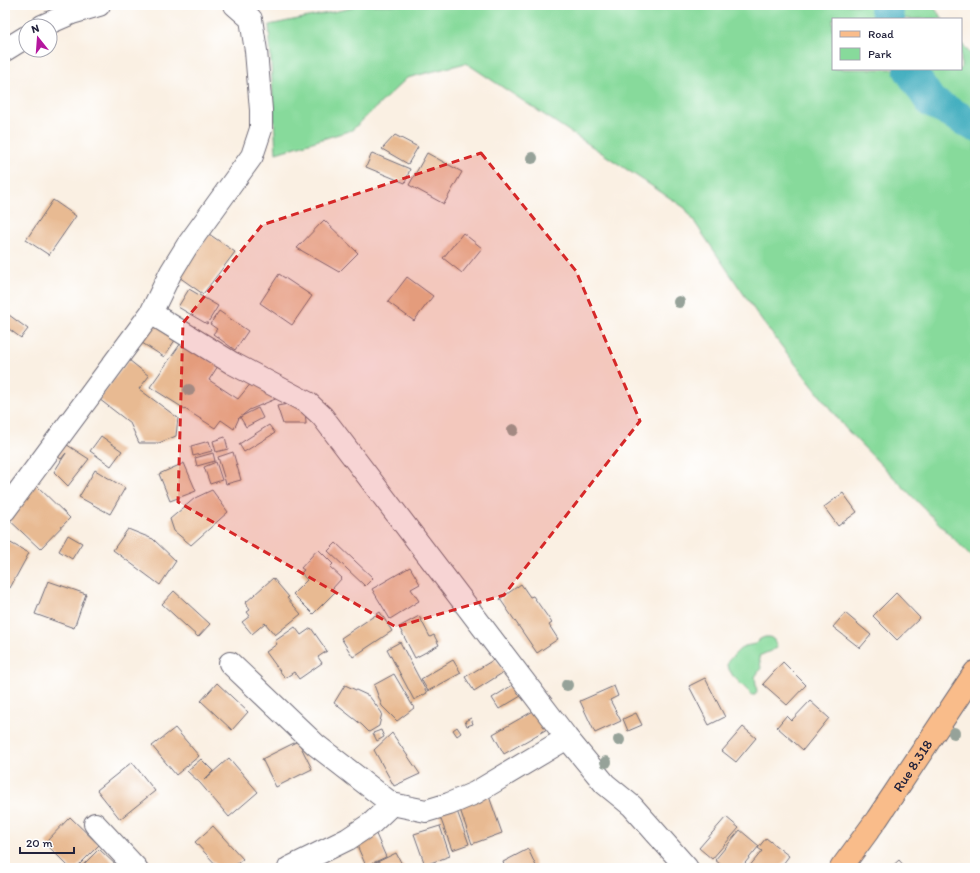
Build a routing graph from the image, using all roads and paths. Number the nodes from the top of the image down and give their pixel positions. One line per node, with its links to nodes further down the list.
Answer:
1 (99, 5): 3 (street)
2 (235, 5): 6 (street)
3 (58, 19)
4 (18, 42): 5 (street)
5 (5, 50)
6 (152, 313): 7 (street); 10 (street)
7 (5, 510)
8 (230, 663): 11 (street)
9 (975, 672): 13 (main road, Rue 8.318)
10 (567, 738): 11 (street); 16 (street)
11 (392, 804): 15 (street)
12 (95, 824): 14 (street)
13 (844, 863)
14 (136, 868)
15 (290, 868)
16 (687, 868)

